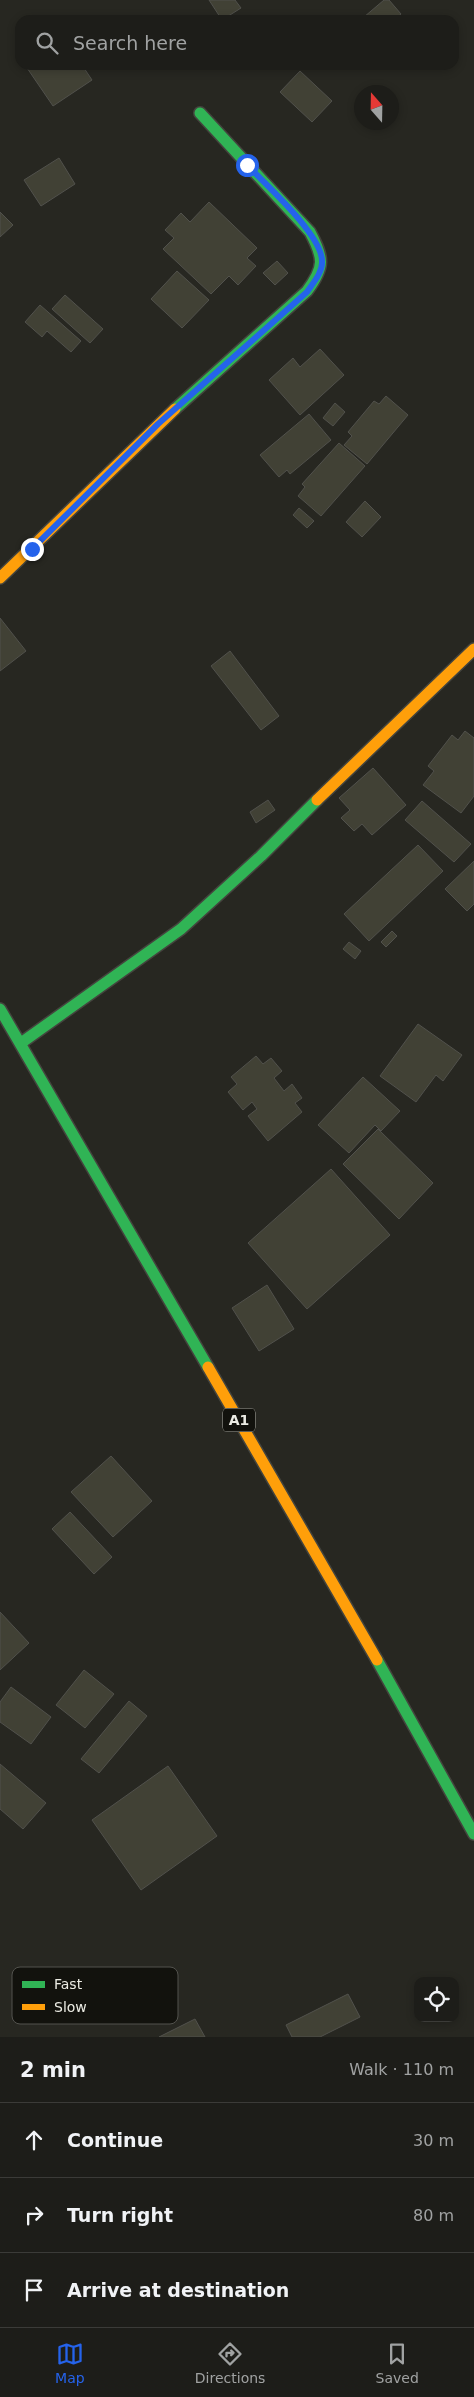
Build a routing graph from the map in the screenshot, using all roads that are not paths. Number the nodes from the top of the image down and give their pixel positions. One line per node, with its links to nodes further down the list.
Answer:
1 (200, 113): 2 (main road)
2 (0, 578)
3 (474, 649): 5 (main road)
4 (0, 1008): 5 (main road, A1)
5 (21, 1043): 6 (main road, A1)
6 (474, 1834)

